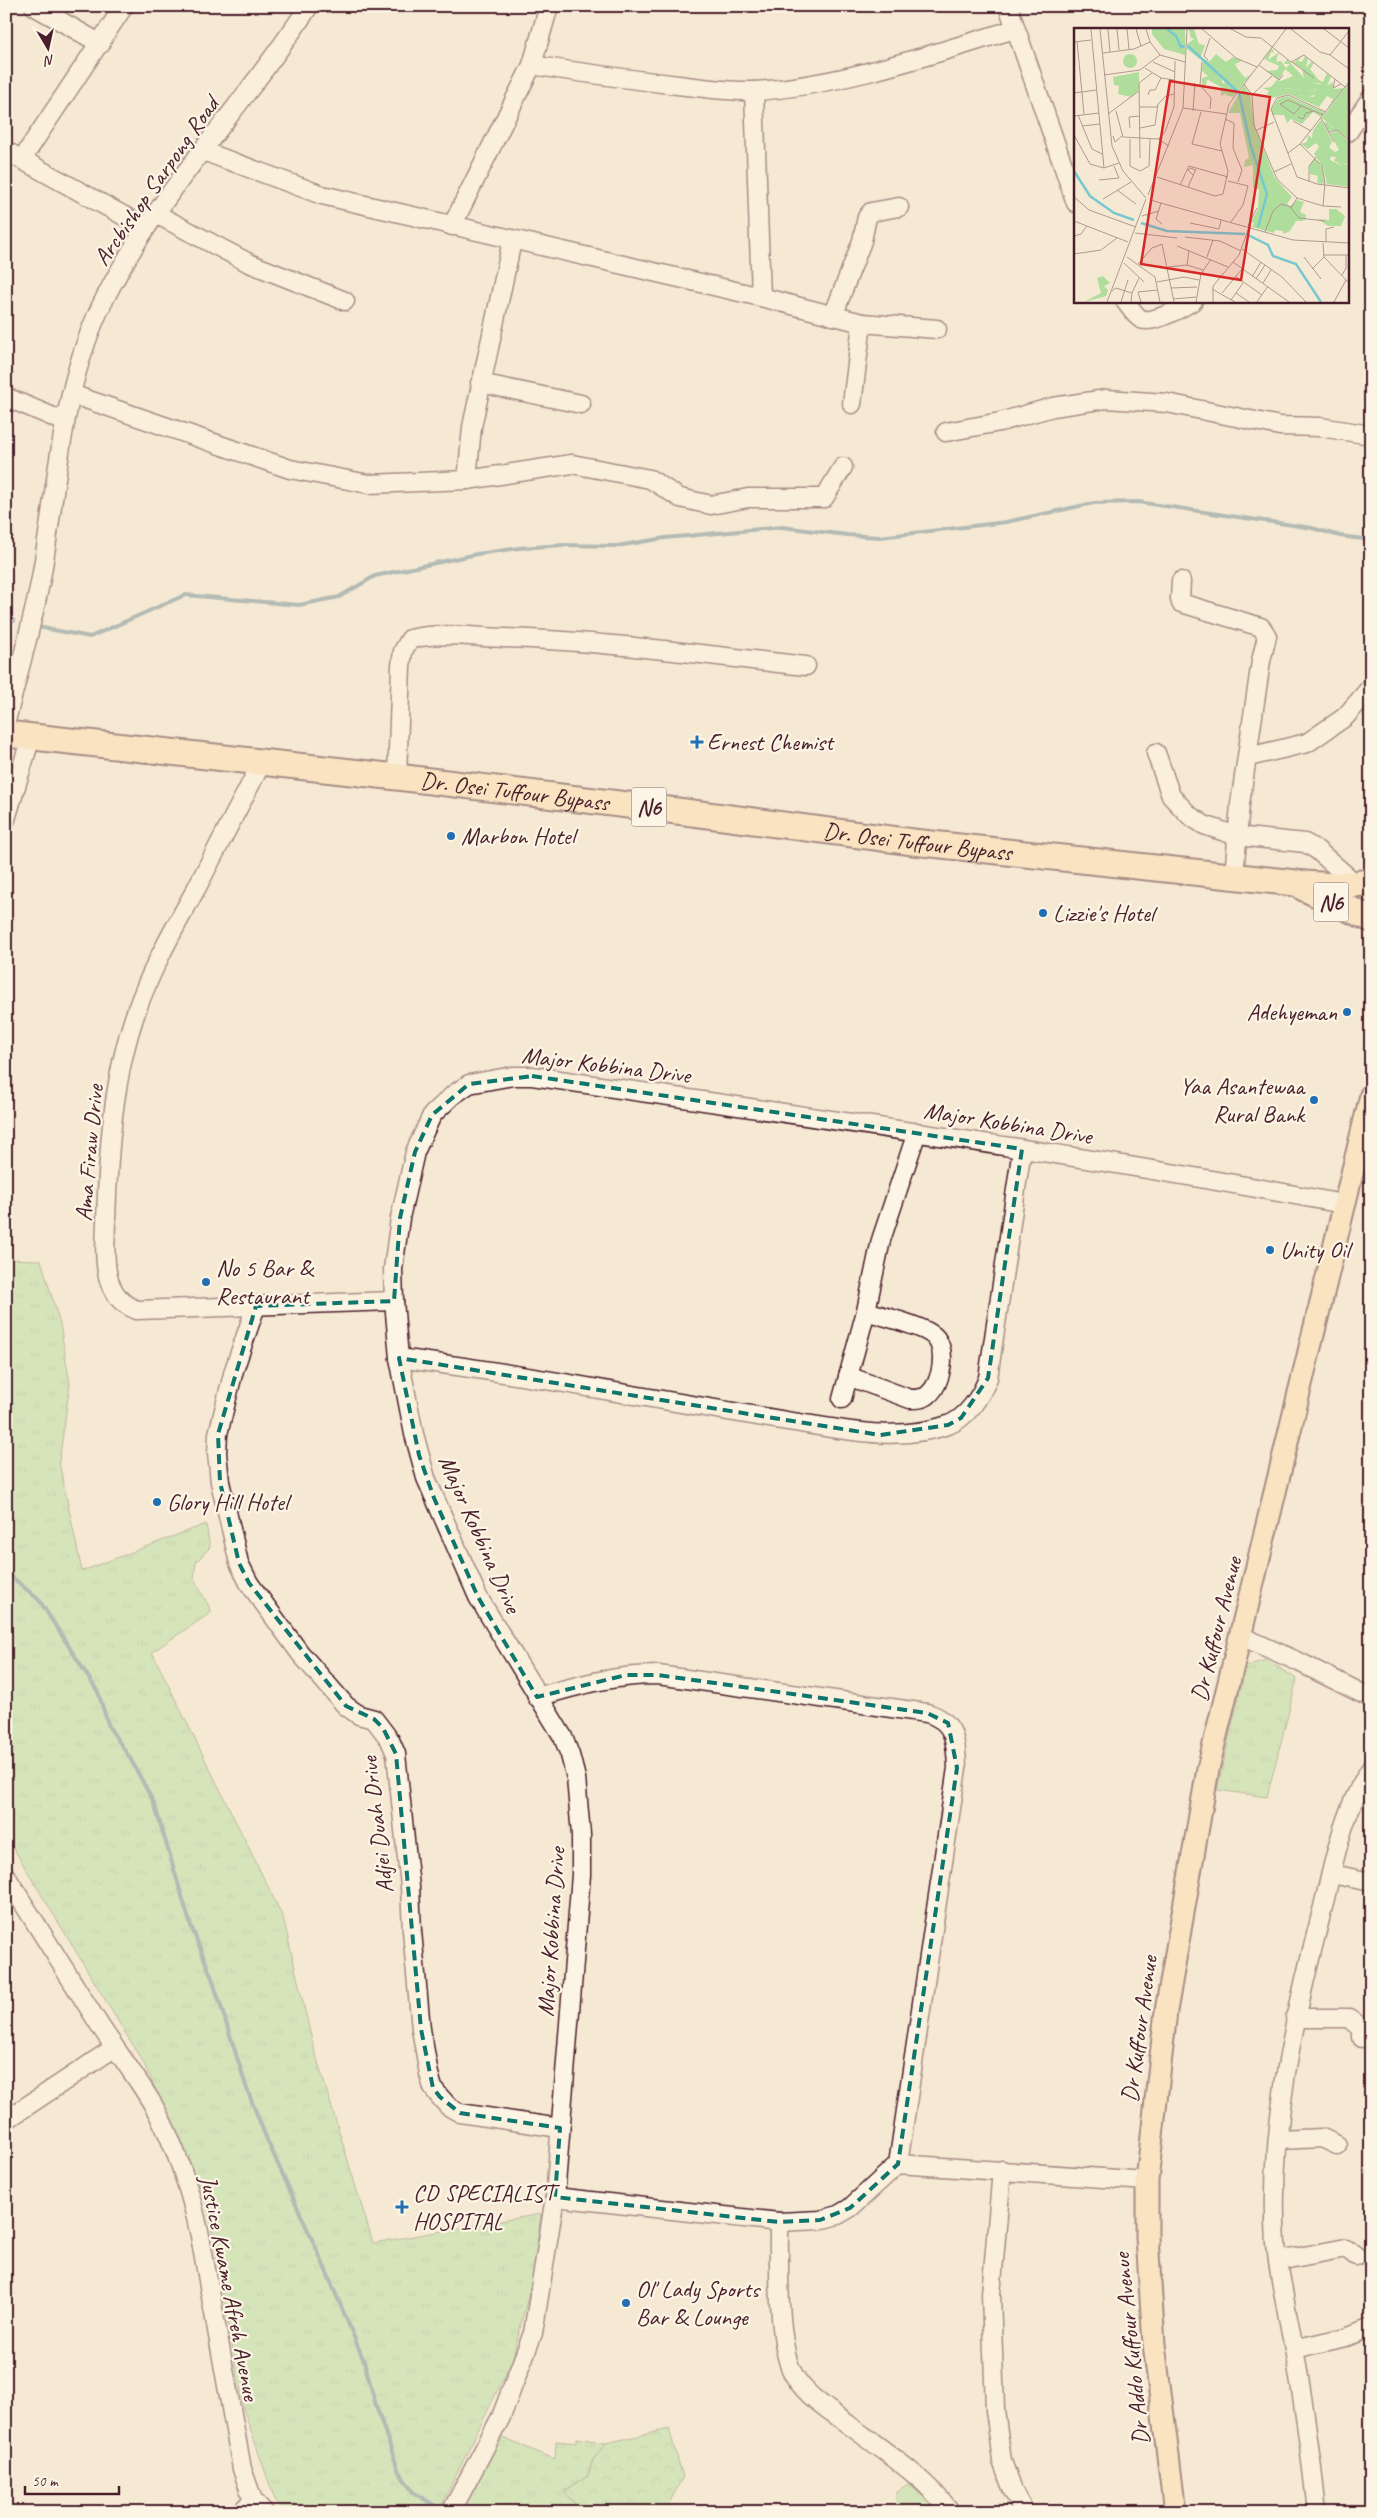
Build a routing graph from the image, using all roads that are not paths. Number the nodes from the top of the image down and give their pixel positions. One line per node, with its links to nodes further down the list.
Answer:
1 (34, 6): 7 (street)
2 (124, 6): 7 (street)
3 (309, 6): 12 (street, Arcbishop Sarpong Road)
4 (549, 6): 8 (street)
5 (1008, 6): 6 (street)
6 (1015, 29): 9 (street); 15 (street)
7 (101, 44): 14 (street)
8 (532, 65): 9 (street); 18 (street)
9 (754, 91): 20 (street)
10 (1371, 98): 11 (street)
11 (1350, 129)
12 (203, 150): 17 (street, Arcbishop Sarpong Road); 18 (street)
13 (6, 151): 14 (street)
14 (22, 159): 17 (street)
15 (1074, 197)
16 (899, 207): 24 (street)
17 (151, 221): 21 (street); 28 (street, Arcbishop Sarpong Road)
18 (452, 226): 19 (street)
19 (512, 241): 20 (street); 27 (street)
20 (761, 297): 24 (street)
21 (346, 301)
22 (1126, 302): 23 (street)
23 (1191, 302)
24 (834, 316): 25 (street)
25 (862, 323): 26 (street); 31 (street)
26 (937, 329)
27 (480, 383): 30 (street); 36 (street)
28 (71, 394): 32 (street, Arcbishop Sarpong Road); 36 (street)
29 (6, 397): 32 (street)
30 (581, 404)
31 (852, 404)
32 (65, 422): 40 (street, Arcbishop Sarpong Road)
33 (946, 432): 34 (street)
34 (1371, 435)
35 (843, 467): 36 (street)
36 (467, 480)
37 (1181, 581): 44 (street)
38 (806, 666): 46 (street)
39 (1371, 687): 44 (street)
40 (6, 721)
41 (6, 734): 42 (highway, Dr. Osei Tuffour Bypass / N6)
42 (31, 738): 45 (highway, Dr. Osei Tuffour Bypass / N6); 47 (street)
43 (1156, 753): 48 (street)
44 (1248, 757): 48 (street)
45 (262, 762): 46 (highway, Dr. Osei Tuffour Bypass / N6); 58 (street, Ama Firaw Drive)
46 (397, 777): 49 (highway, Dr. Osei Tuffour Bypass / N6)
47 (6, 819)
48 (1237, 836): 49 (street); 50 (street)
49 (1234, 876): 51 (highway, Dr. Osei Tuffour Bypass / N6)
50 (1363, 876): 51 (highway, Dr. Osei Tuffour Bypass / N6)
51 (1299, 883): 52 (highway, Dr. Osei Tuffour Bypass / N6)
52 (1371, 919)
53 (1371, 1096): 56 (main road, Dr Kuffour Avenue)
54 (916, 1132): 55 (street, Major Kobbina Drive); 57 (street, Major Kobbina Drive); 59 (street)
55 (1022, 1149): 56 (street, Major Kobbina Drive); 60 (street)
56 (1343, 1204): 63 (main road, Dr Kuffour Avenue)
57 (394, 1301): 58 (street, Ama Firaw Drive); 60 (street, Major Kobbina Drive)
58 (256, 1306): 74 (street, Adjei Duah Drive)
59 (866, 1311): 61 (street); 61 (street)
60 (399, 1358): 64 (street, Major Kobbina Drive)
61 (848, 1376): 62 (street)
62 (842, 1399)
63 (1241, 1636): 65 (street); 79 (main road, Dr Kuffour Avenue)
64 (537, 1697): 74 (street, Major Kobbina Drive); 77 (street)
65 (1371, 1698)
66 (1371, 1768): 67 (street)
67 (1332, 1874): 69 (street); 70 (street)
68 (6, 1876): 72 (street, Justice Kwame Afreh Avenue)
69 (1371, 1882)
70 (1295, 2018): 71 (street); 75 (street)
71 (1362, 2038)
72 (114, 2048): 73 (street); 86 (street, Justice Kwame Afreh Avenue)
73 (6, 2120)
74 (560, 2128): 80 (street, Major Kobbina Drive)
75 (1278, 2140): 76 (street); 83 (street)
76 (1337, 2145)
77 (898, 2164): 78 (street); 81 (street)
78 (1002, 2170): 79 (street); 89 (street)
79 (1147, 2181): 90 (main road, Dr Addo Kuffour Avenue)
80 (555, 2198): 81 (street); 87 (street, Major Kobbina Drive)
81 (779, 2222): 88 (street)
82 (1356, 2256): 83 (street)
83 (1278, 2261): 85 (street)
84 (1371, 2327): 85 (street)
85 (1294, 2349): 91 (street)
86 (253, 2508)
87 (451, 2512)
88 (951, 2512)
89 (1024, 2512)
90 (1175, 2512)
91 (1318, 2512)

